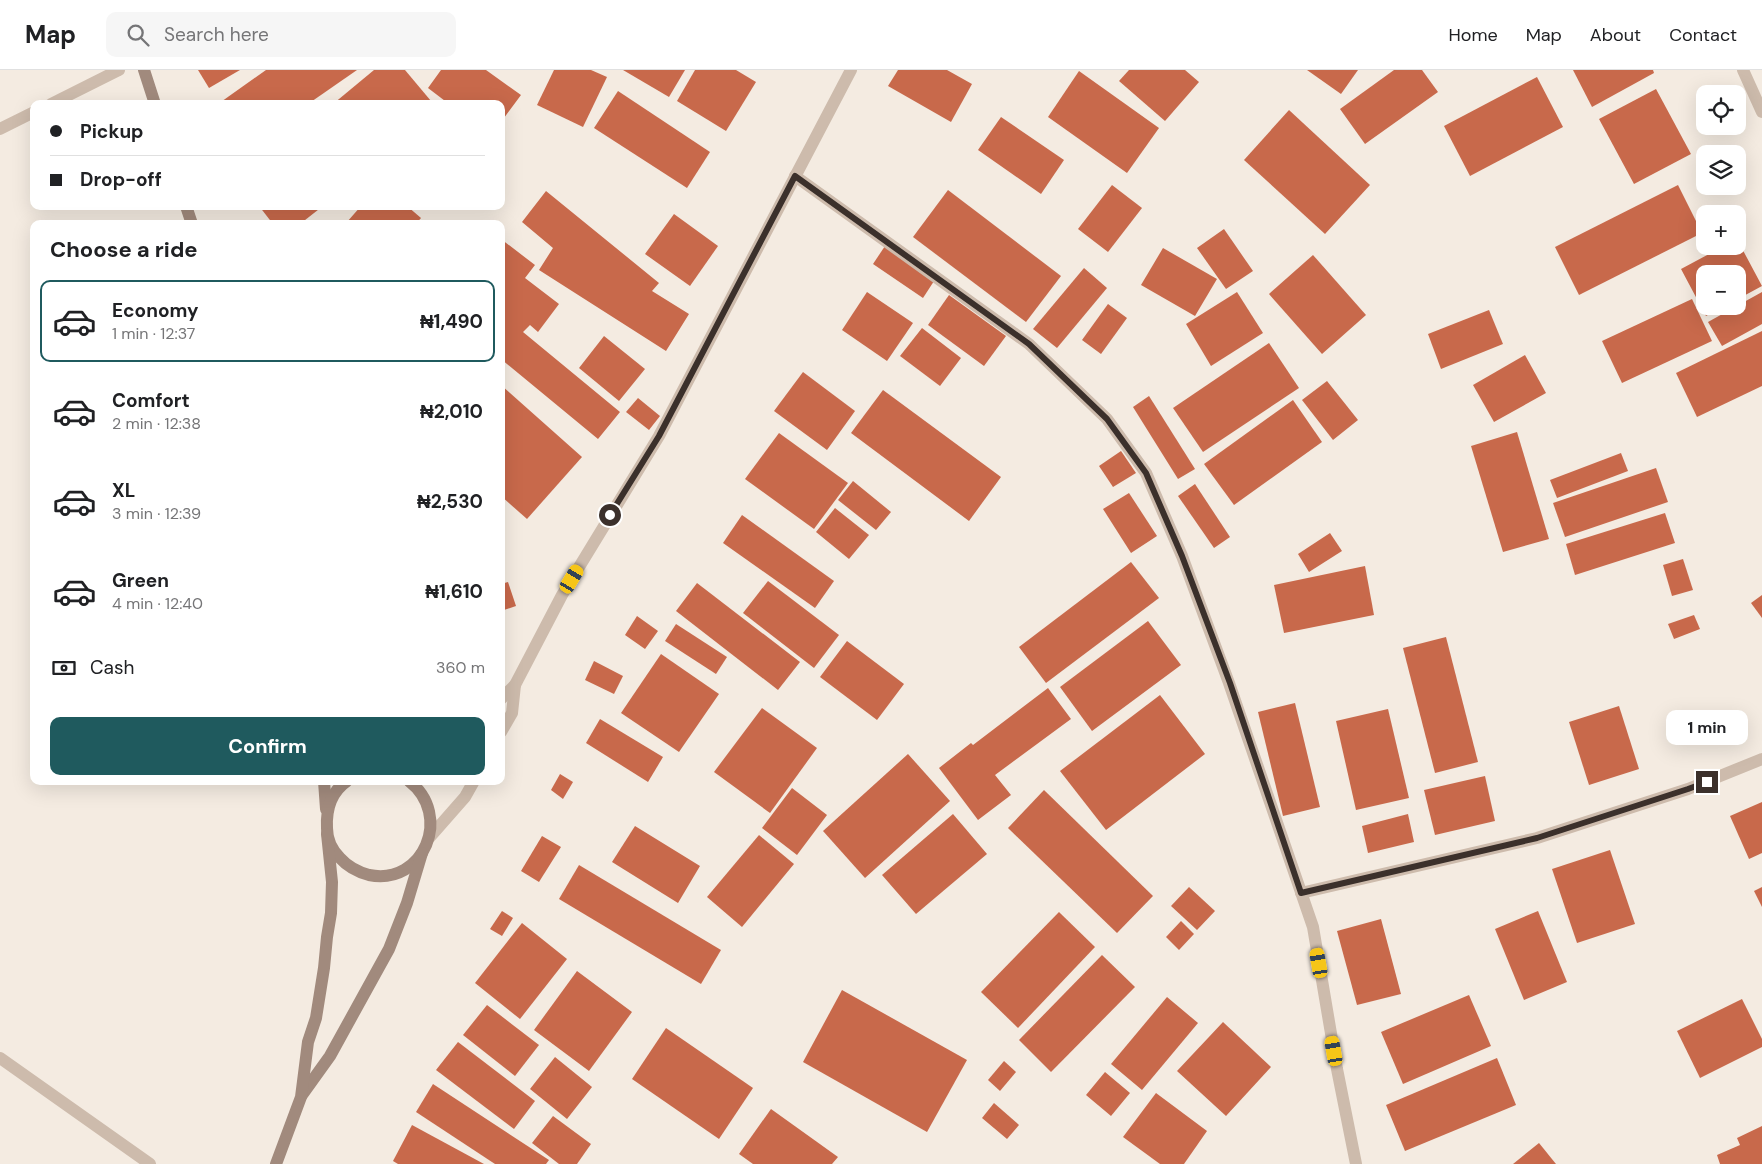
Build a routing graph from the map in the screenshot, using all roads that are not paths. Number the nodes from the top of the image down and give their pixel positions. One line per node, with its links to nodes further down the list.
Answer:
1 (119, 70): 5 (street)
2 (144, 70): 6 (street)
3 (851, 70): 10 (street)
4 (1742, 70): 7 (street)
5 (59, 100)
6 (154, 100)
7 (1762, 112)
8 (30, 114): 9 (street)
9 (0, 129)
10 (795, 176): 11 (street); 23 (street)
11 (515, 685): 12 (street); 13 (street)
12 (505, 695)
13 (505, 725)
14 (1762, 759): 23 (street)
15 (324, 785): 19 (street)
16 (341, 785): 19 (street)
17 (414, 785): 21 (street)
18 (472, 785): 21 (street)
19 (326, 816): 20 (street)
20 (327, 834): 22 (street); 25 (street)
21 (430, 838): 22 (street)
22 (422, 853): 25 (street)
23 (1301, 893): 28 (street)
24 (0, 1058): 26 (street)
25 (301, 1097): 27 (street)
26 (150, 1164)
27 (276, 1164)
28 (1356, 1164)

